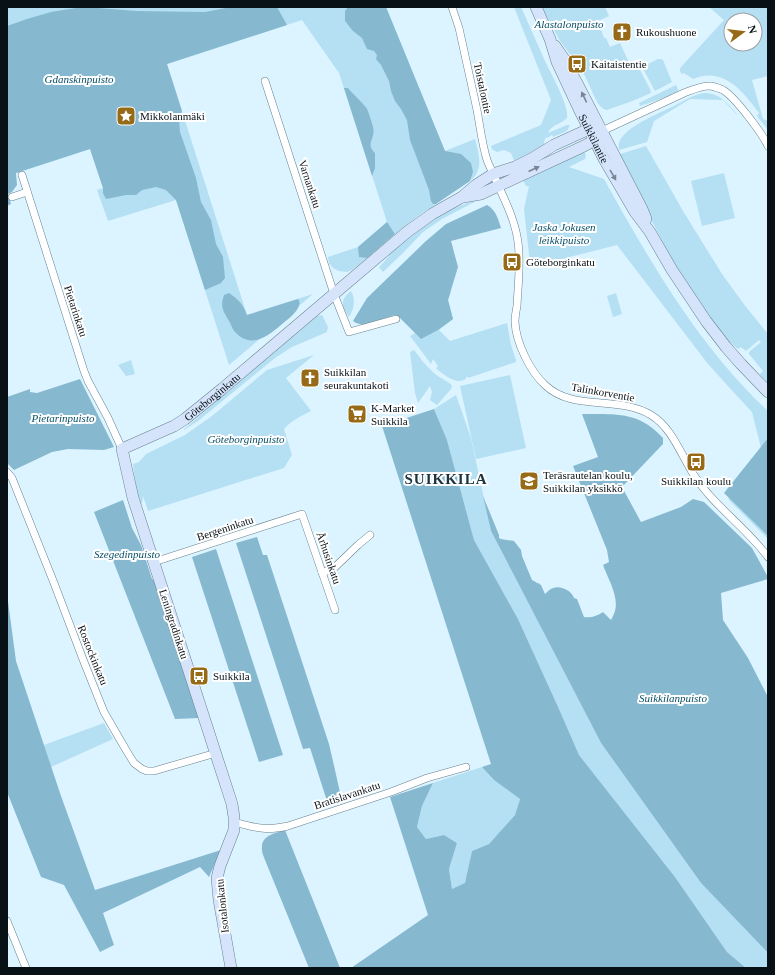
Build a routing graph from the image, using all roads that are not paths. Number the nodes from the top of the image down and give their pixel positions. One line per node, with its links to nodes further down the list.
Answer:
1 (452, 7): 9 (street, Toistalontie)
2 (536, 7): 3 (street, Suikkilantie)
3 (550, 38): 5 (street, Suikkilantie); 6 (street, Suikkilantie, one-way to 3)
4 (265, 81): 16 (street, Varnankatu)
5 (589, 129): 6 (street); 7 (street, Suikkilantie); 9 (street, Göteborginkatu)
6 (602, 131): 7 (street, Göteborginkatu); 8 (street); 15 (street, Suikkilantie)
7 (595, 140): 11 (street, Göteborginkatu, one-way to 7); 15 (street, Suikkilantie, one-way to 15)
8 (768, 145)
9 (493, 174): 11 (street, Talinkorventie); 14 (street, Göteborginkatu)
10 (22, 175): 12 (street, Pietarinkatu)
11 (499, 186): 14 (street, Göteborginkatu); 23 (street, Talinkorventie)
12 (27, 192): 13 (street); 19 (street, Pietarinkatu)
13 (12, 197)
14 (462, 198): 16 (street, Göteborginkatu)
15 (650, 232): 18 (street, Suikkilantie)
16 (334, 294): 17 (street, Varnankatu); 19 (street, Göteborginkatu)
17 (396, 319)
18 (768, 392)
19 (122, 449): 24 (street, Leningradinkatu)
20 (7, 472): 27 (street, Rostockinkatu)
21 (302, 514): 24 (street, Bergeninkatu); 25 (street, Århusinkatu)
22 (370, 535): 25 (street)
23 (768, 557)
24 (154, 562): 27 (street, Leningradinkatu)
25 (322, 573): 26 (street, Århusinkatu)
26 (335, 610)
27 (216, 753): 29 (street, Leningradinkatu)
28 (466, 767): 29 (street, Bratislavankatu)
29 (234, 822): 32 (street, Isotalonkatu)
30 (7, 921): 31 (street)
31 (26, 968)
32 (230, 968)

